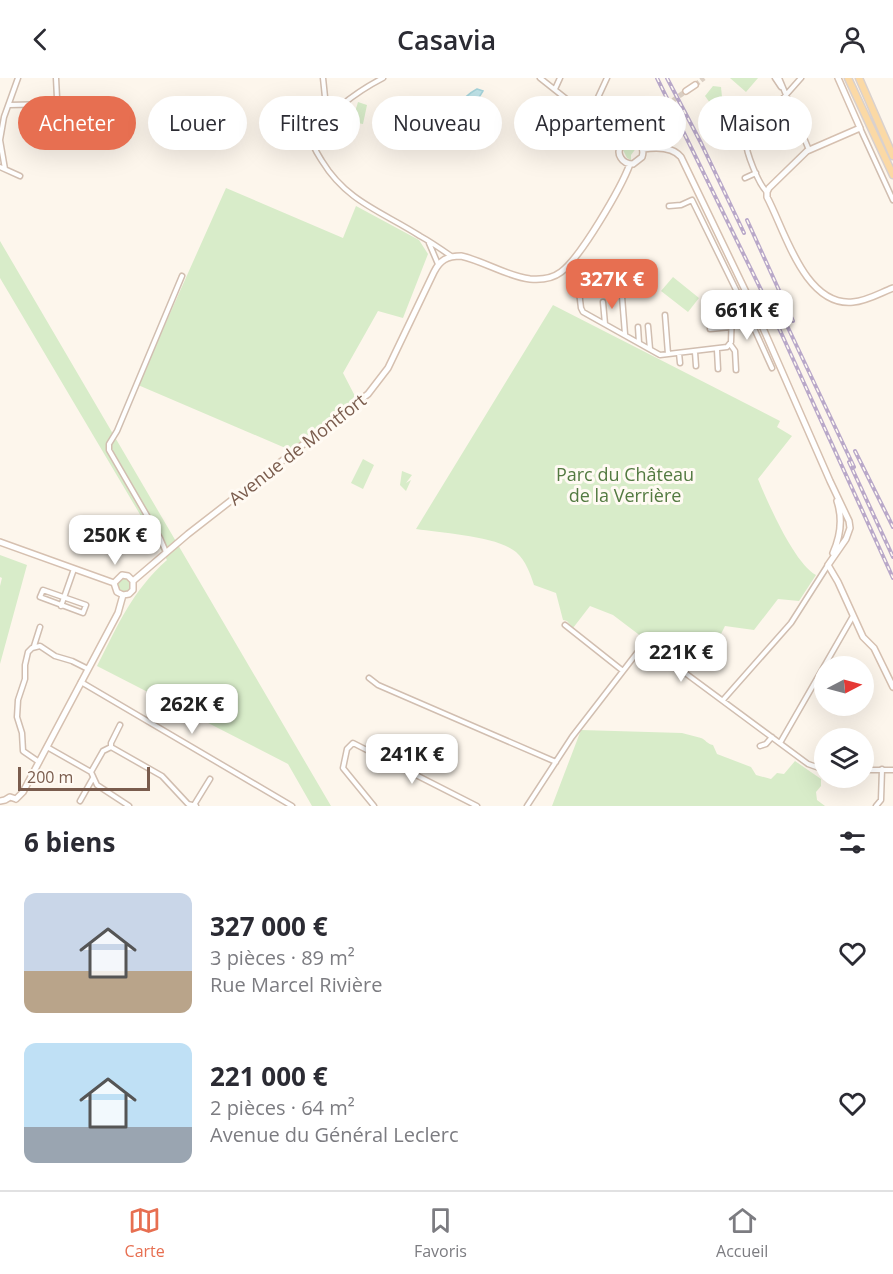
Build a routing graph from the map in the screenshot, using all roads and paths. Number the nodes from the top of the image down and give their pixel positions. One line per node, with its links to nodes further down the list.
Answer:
1 (18, 78): 21 (street)
2 (56, 78): 21 (street)
3 (323, 78): 17 (street)
4 (383, 78): 18 (street)
5 (540, 78): 14 (street)
6 (560, 78): 14 (street)
7 (608, 78): 20 (street)
8 (777, 78): 16 (street)
9 (801, 78): 16 (street)
10 (838, 78): 22 (street)
11 (848, 78): 34 (main road)
12 (859, 78): 23 (main road)
13 (695, 85): 15 (street)
14 (555, 89): 19 (street)
15 (686, 92)
16 (785, 95): 33 (street)
17 (325, 96)
18 (353, 96)
19 (563, 96)
20 (599, 96)
21 (9, 105): 32 (street)
22 (860, 128): 24 (street); 41 (street)
23 (890, 146): 30 (main road)
24 (812, 149)
25 (315, 150): 44 (street)
26 (620, 150): 31 (street)
27 (643, 150): 31 (street)
28 (667, 150): 39 (street)
29 (809, 150): 37 (street)
30 (893, 156)
31 (630, 164): 47 (street)
32 (2, 168): 35 (street)
33 (756, 173): 36 (street); 38 (street)
34 (893, 175)
35 (20, 176)
36 (745, 178)
37 (772, 186): 38 (street); 42 (street)
38 (767, 192): 42 (street)
39 (699, 197): 40 (street); 51 (street)
40 (692, 200): 43 (street); 53 (street)
41 (893, 200)
42 (770, 202): 50 (street)
43 (669, 207)
44 (429, 242): 45 (street); 46 (street)
45 (451, 256): 46 (street); 47 (street)
46 (438, 264): 74 (street, Avenue de Montfort)
47 (567, 267): 55 (street)
48 (182, 276): 74 (street)
49 (621, 284): 60 (street)
50 (893, 288)
51 (749, 301): 53 (street); 75 (street)
52 (603, 302): 55 (street)
53 (743, 304): 58 (street); 70 (street)
54 (664, 315): 67 (street)
55 (605, 324): 60 (street)
56 (648, 326): 63 (street)
57 (638, 327): 61 (street)
58 (731, 327): 59 (street); 62 (street)
59 (710, 329)
60 (625, 335): 61 (street)
61 (639, 343): 63 (street)
62 (730, 345): 64 (street); 72 (street)
63 (650, 349): 67 (street)
64 (717, 350): 65 (street); 71 (street)
65 (695, 352): 66 (street); 69 (street)
66 (679, 353): 67 (street); 68 (street)
67 (668, 354)
68 (680, 363)
69 (696, 366)
70 (772, 368)
71 (718, 369)
72 (736, 370)
73 (0, 542): 76 (street)
74 (166, 552): 77 (street, Avenue de Montfort)
75 (828, 565): 82 (street); 91 (street)
76 (74, 568): 78 (street); 80 (street)
77 (134, 581): 78 (street); 79 (street)
78 (114, 583): 79 (street)
79 (123, 595): 86 (street)
80 (64, 597): 81 (street); 81 (street); 81 (street)
81 (61, 606)
82 (853, 616): 90 (street); 94 (street)
83 (565, 626): 87 (street)
84 (40, 627): 85 (street)
85 (33, 647): 86 (street); 98 (street)
86 (88, 669): 89 (street)
87 (623, 671): 91 (street); 99 (street)
88 (369, 678): 99 (street)
89 (81, 682): 96 (street); 113 (street)
90 (893, 687)
91 (723, 700): 93 (street)
92 (120, 725): 97 (street)
93 (772, 737): 94 (street); 95 (street)
94 (780, 743): 100 (street)
95 (760, 746)
96 (47, 747): 98 (street); 104 (street)
97 (111, 747): 104 (street); 110 (street)
98 (39, 762): 109 (street)
99 (556, 762): 116 (street)
100 (814, 766)
101 (874, 770): 102 (street)
102 (882, 770): 103 (street); 117 (street)
103 (893, 770)
104 (91, 772): 105 (street)
105 (93, 778): 107 (street); 112 (street)
106 (210, 779): 111 (street)
107 (80, 801)
108 (4, 802): 109 (street)
109 (16, 803)
110 (187, 805): 111 (street)
111 (195, 805)
112 (129, 806)
113 (292, 806)
114 (374, 806): 115 (street)
115 (477, 806)
116 (527, 806)
117 (876, 806)

